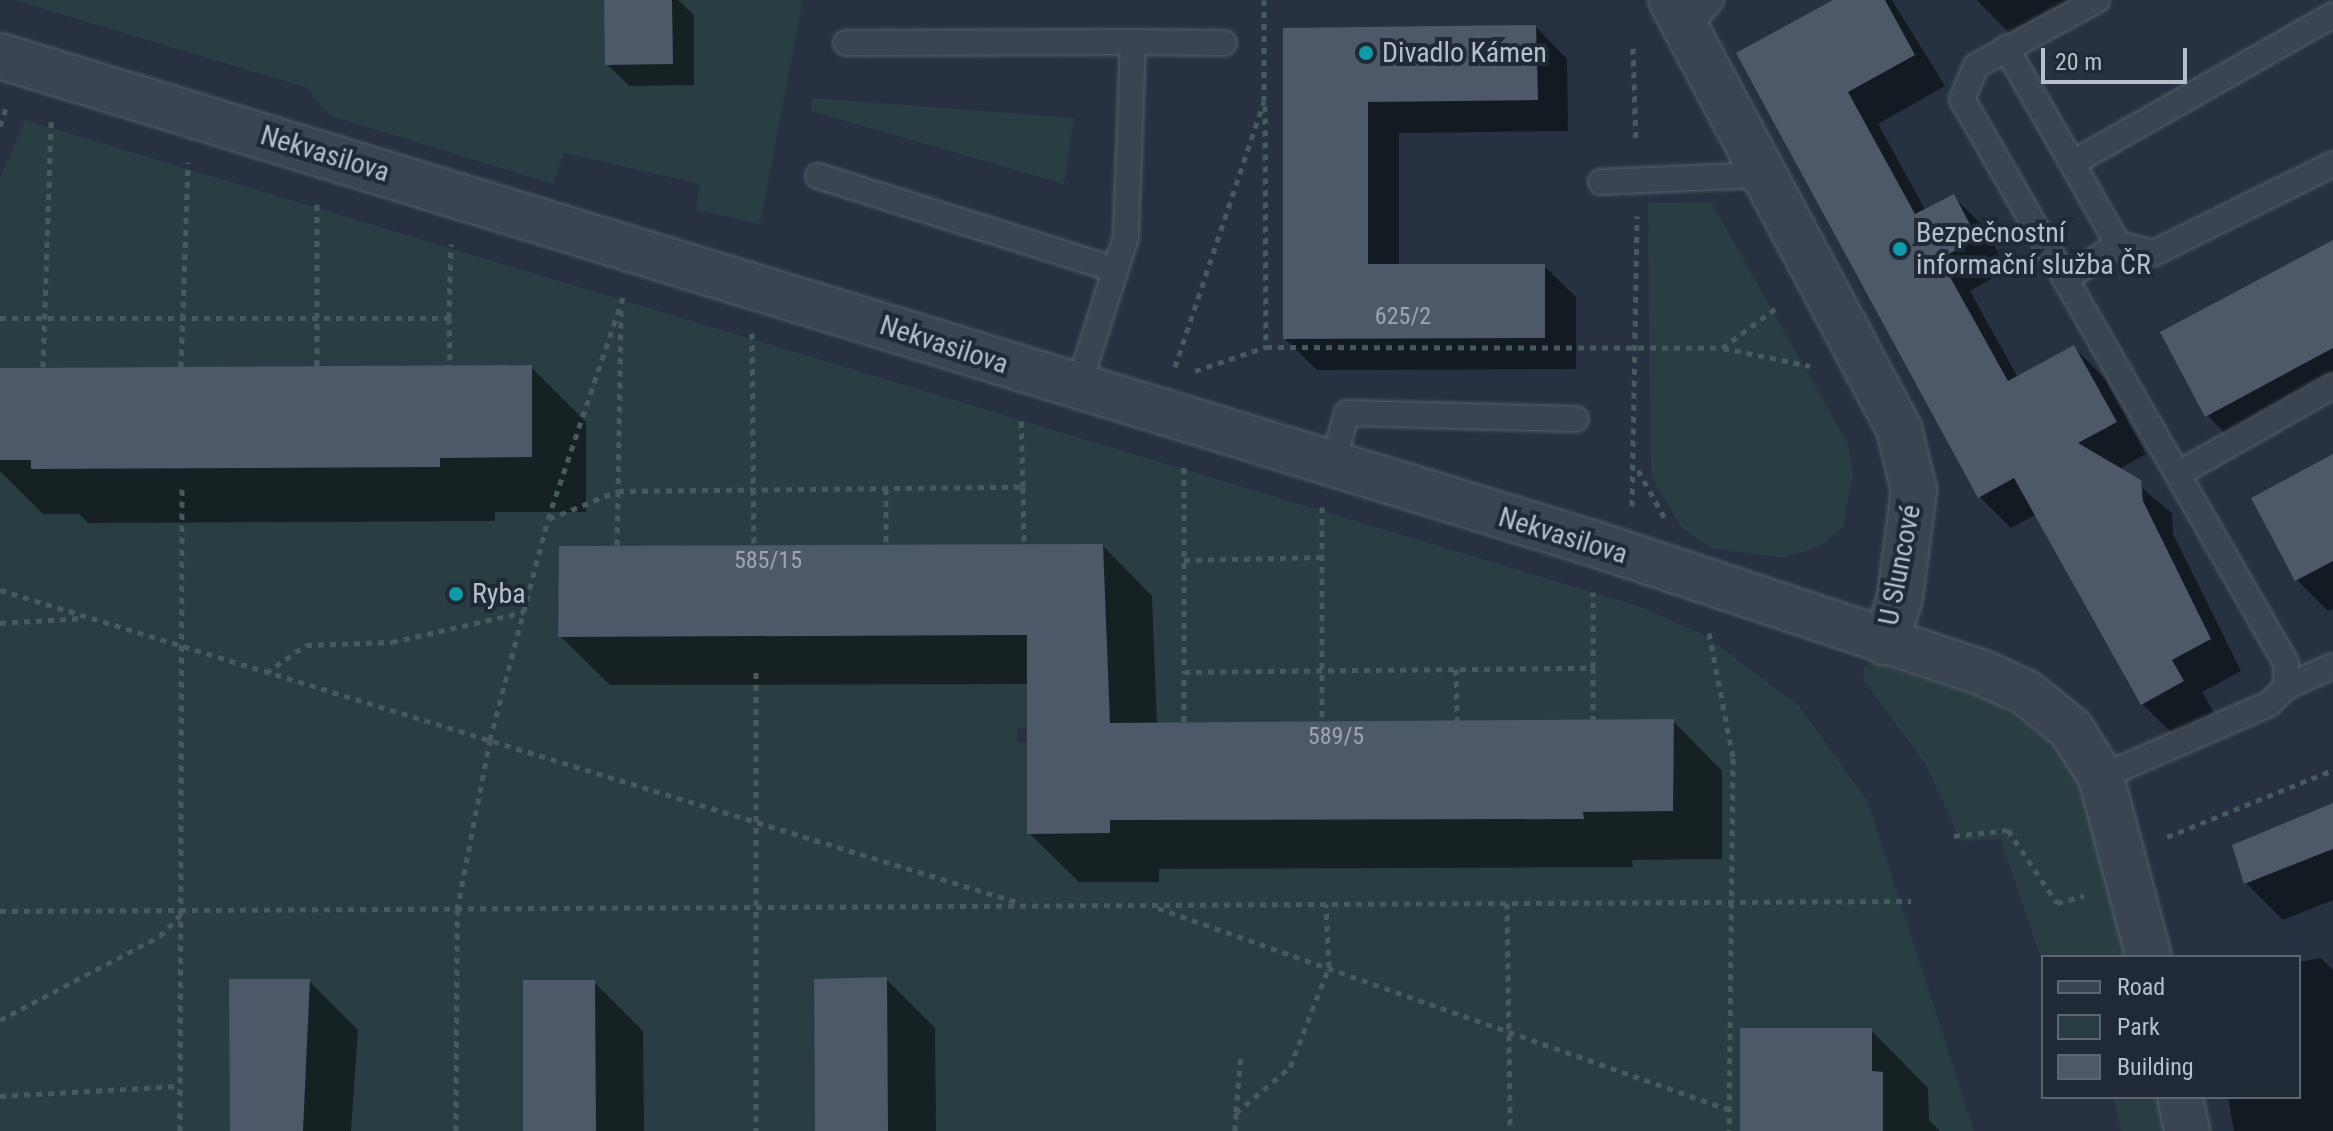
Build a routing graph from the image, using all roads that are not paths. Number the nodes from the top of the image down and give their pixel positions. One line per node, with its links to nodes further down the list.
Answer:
1 (2097, 0): 7 (lane)
2 (1689, 10): 11 (street, U Sluncové)
3 (2333, 15): 9 (lane)
4 (1133, 42): 5 (lane); 6 (lane); 15 (lane)
5 (846, 43)
6 (1224, 43)
7 (2006, 48): 9 (lane); 16 (lane)
8 (0, 56): 18 (street, Nekvasilova)
9 (2072, 163): 14 (lane)
10 (2333, 164): 14 (lane)
11 (1764, 175): 13 (lane); 22 (street, U Sluncové)
12 (818, 176): 15 (lane)
13 (1601, 182)
14 (2118, 244): 16 (lane)
15 (1116, 270): 18 (lane)
16 (2066, 279): 20 (lane)
17 (2333, 386): 20 (lane)
18 (1078, 387): 21 (street, Nekvasilova)
19 (1576, 419): 21 (lane)
20 (2178, 474): 24 (lane)
21 (1327, 484): 22 (street, Nekvasilova)
22 (1885, 643): 25 (street, U Sluncové)
23 (2333, 666): 24 (lane)
24 (2286, 687): 25 (lane)
25 (2101, 777): 26 (street, U Sluncové)
26 (2148, 955)
27 (2180, 1099): 28 (street)
28 (2187, 1131)

